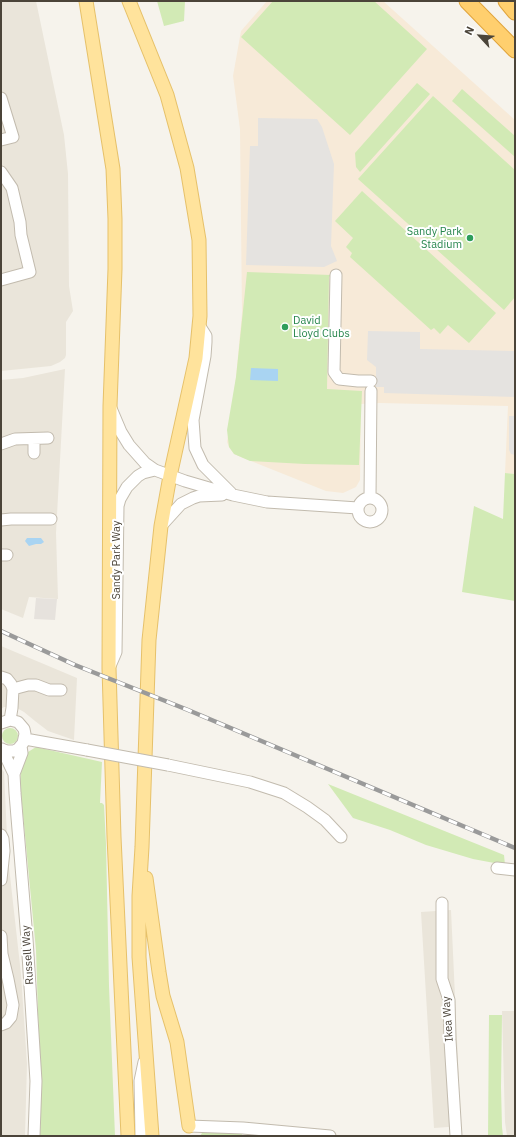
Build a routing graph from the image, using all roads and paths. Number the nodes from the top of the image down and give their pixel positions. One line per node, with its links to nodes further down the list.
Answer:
1 (86, 1): 13 (main road)
2 (129, 1): 12 (main road)
3 (467, 1): 6 (highway)
4 (506, 1): 5 (highway)
5 (515, 12)
6 (515, 50)
7 (1, 98): 8 (street)
8 (1, 140)
9 (1, 172): 11 (street)
10 (336, 276): 21 (street)
11 (1, 280)
12 (199, 325): 19 (main road); 20 (street)
13 (110, 406): 18 (street); 26 (main road)
14 (48, 438): 15 (street)
15 (34, 439): 16 (street); 17 (street)
16 (1, 444)
17 (34, 453)
18 (155, 470): 19 (street); 26 (street, Sandy Park Way)
19 (170, 476): 20 (street); 25 (main road)
20 (233, 495): 22 (street); 25 (street)
21 (370, 497): 22 (street); 22 (street)
22 (358, 508)
23 (51, 519): 24 (street)
24 (1, 520)
25 (161, 526): 36 (main road)
26 (109, 668): 46 (main road)
27 (1, 677): 28 (street)
28 (13, 689): 29 (street); 30 (street)
29 (61, 690)
30 (5, 721): 31 (street)
31 (23, 742): 32 (street); 33 (street, Russell Way); 35 (street, bridge)
32 (2, 749): 33 (street, Russell Way)
33 (14, 774): 45 (street, Russell Way)
34 (1, 835): 39 (street)
35 (341, 837)
36 (142, 846): 43 (main road); 44 (main road)
37 (497, 868): 38 (street)
38 (515, 870)
39 (1, 880)
40 (442, 903): 50 (street, Ikea Way)
41 (1, 936): 42 (street)
42 (1, 1025)
43 (146, 1051): 47 (street); 48 (main road)
44 (189, 1126): 49 (street)
45 (34, 1136)
46 (128, 1136)
47 (141, 1136)
48 (152, 1136)
49 (330, 1136)
50 (456, 1136)

